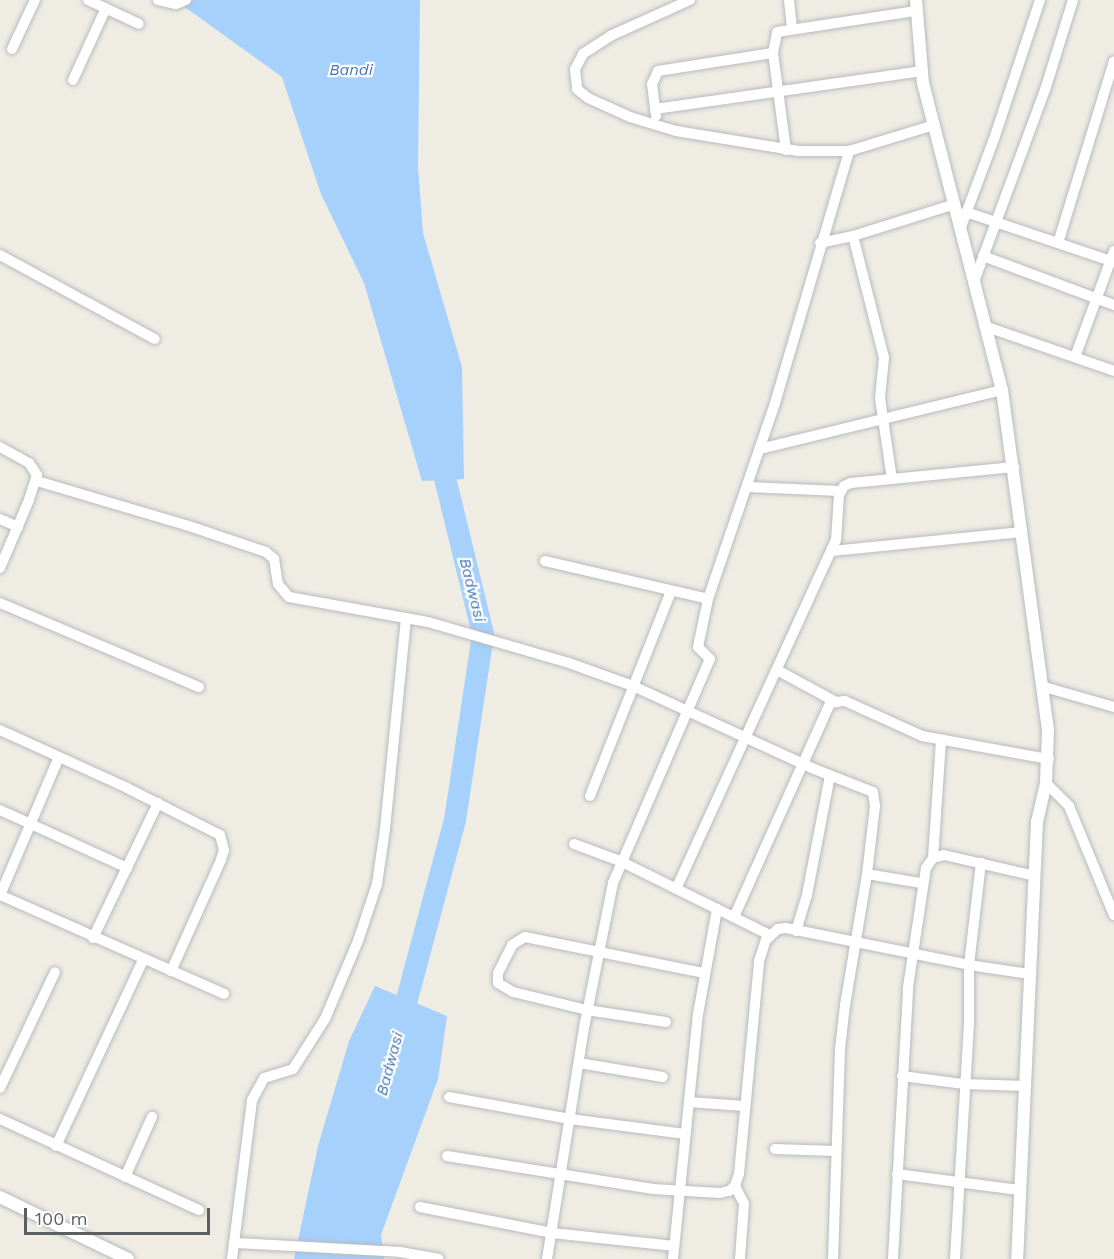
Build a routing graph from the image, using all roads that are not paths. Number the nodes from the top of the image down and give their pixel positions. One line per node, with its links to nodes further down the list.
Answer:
1 (35, 0): 13 (street)
2 (88, 0): 10 (street)
3 (158, 0): 4 (street)
4 (186, 0)
5 (690, 0): 21 (street)
6 (789, 0): 12 (street)
7 (1040, 0): 25 (street)
8 (1073, 0): 26 (street)
9 (916, 5): 12 (street); 16 (street)
10 (105, 8): 11 (street); 17 (street)
11 (139, 24)
12 (792, 29): 14 (street)
13 (12, 49)
14 (773, 53): 18 (street); 19 (street)
15 (1114, 62): 30 (street)
16 (922, 71): 18 (street); 20 (street)
17 (73, 80)
18 (778, 92): 19 (street); 22 (street)
19 (655, 109): 21 (street)
20 (934, 124): 23 (street); 24 (street)
21 (657, 125): 22 (street)
22 (786, 150): 23 (street)
23 (849, 152): 29 (street)
24 (955, 204): 27 (street); 28 (street)
25 (966, 212): 26 (street); 27 (street)
26 (996, 223): 30 (street); 32 (street)
27 (961, 227): 34 (street)
28 (853, 236): 29 (street); 42 (street)
29 (820, 243): 44 (street)
30 (1058, 243): 33 (street)
31 (0, 255): 38 (street)
32 (983, 256): 34 (street); 35 (street)
33 (1113, 258): 35 (street)
34 (975, 279): 37 (street)
35 (1097, 299): 36 (street); 39 (street)
36 (1114, 305)
37 (987, 327): 39 (street); 41 (street)
38 (155, 339)
39 (1075, 357): 40 (street)
40 (1114, 371)
41 (1002, 390): 42 (street); 45 (street)
42 (883, 420): 44 (street); 46 (street)
43 (0, 447): 47 (street)
44 (760, 449): 48 (street)
45 (1014, 467): 46 (street); 52 (street)
46 (892, 479): 49 (street)
47 (37, 482): 51 (street); 59 (street)
48 (747, 487): 49 (street); 57 (street)
49 (840, 490): 53 (street)
50 (0, 519): 51 (street)
51 (18, 527): 55 (street)
52 (1022, 532): 53 (street); 62 (street)
53 (832, 551): 60 (street)
54 (545, 561): 56 (street)
55 (0, 568)
56 (671, 591): 57 (street); 61 (street)
57 (708, 599): 66 (street)
58 (0, 603): 63 (street)
59 (406, 618): 61 (street); 134 (street)
60 (777, 670): 64 (street); 68 (street)
61 (633, 686): 66 (street); 75 (street)
62 (1041, 686): 65 (street); 71 (street)
63 (199, 687)
64 (834, 701): 69 (street); 72 (street)
65 (1114, 706)
66 (688, 711): 68 (street); 81 (street)
67 (0, 730): 70 (street)
68 (746, 738): 72 (street); 87 (street)
69 (941, 740): 71 (street); 80 (street)
70 (59, 757): 76 (street); 78 (street)
71 (1049, 759): 74 (street)
72 (803, 764): 73 (street); 90 (street)
73 (830, 775): 84 (street); 91 (street)
74 (1046, 783): 85 (street); 89 (street)
75 (590, 796)
76 (158, 803): 83 (street); 99 (street)
77 (0, 810): 78 (street)
78 (30, 824): 83 (street); 93 (street)
79 (574, 844): 81 (street)
80 (933, 858): 82 (street); 86 (street)
81 (620, 861): 87 (street); 95 (street)
82 (981, 863): 85 (street); 98 (street)
83 (127, 868): 93 (street)
84 (867, 874): 86 (street); 94 (street)
85 (1035, 876): 102 (street)
86 (921, 883): 96 (street)
87 (676, 889): 88 (street)
88 (717, 909): 90 (street); 101 (street)
89 (1114, 915)
90 (734, 917): 92 (street)
91 (796, 931): 92 (street); 94 (street)
92 (770, 935): 114 (street)
93 (93, 938): 97 (street)
94 (855, 942): 96 (street); 121 (street)
95 (598, 951): 101 (street); 104 (street); 104 (street)
96 (912, 954): 98 (street); 107 (street)
97 (143, 960): 99 (street); 119 (street)
98 (969, 965): 102 (street); 109 (street)
99 (171, 971): 103 (street)
100 (55, 972): 111 (street)
101 (704, 973): 113 (street)
102 (1029, 974): 110 (street)
103 (224, 994)
104 (587, 1010): 105 (street); 106 (street)
105 (666, 1022)
106 (579, 1063): 108 (street); 117 (street)
107 (902, 1076): 109 (street); 124 (street)
108 (663, 1077)
109 (964, 1084): 110 (street); 126 (street)
110 (1025, 1086): 128 (street)
111 (0, 1088)
112 (449, 1096): 117 (street)
113 (689, 1102): 114 (street); 118 (street)
114 (744, 1106): 127 (street)
115 (152, 1117): 125 (street)
116 (0, 1119): 119 (street)
117 (570, 1119): 118 (street); 123 (street)
118 (686, 1134): 129 (street)
119 (56, 1146): 125 (street)
120 (775, 1149): 121 (street)
121 (835, 1151): 143 (street)
122 (447, 1156): 123 (street)
123 (562, 1173): 129 (street); 133 (street)
124 (897, 1174): 126 (street); 144 (street)
125 (125, 1177): 132 (street)
126 (957, 1182): 128 (street); 145 (street)
127 (735, 1186): 129 (street); 142 (street)
128 (1019, 1190): 146 (street)
129 (680, 1192): 135 (street)
130 (0, 1197): 137 (street)
131 (420, 1207): 133 (street)
132 (199, 1210)
133 (552, 1233): 135 (street); 140 (street)
134 (236, 1243): 136 (street); 138 (street)
135 (674, 1246): 141 (street)
136 (340, 1251): 139 (street)
137 (128, 1259)
138 (232, 1259)
139 (438, 1259)
140 (547, 1259)
141 (673, 1259)
142 (740, 1259)
143 (833, 1259)
144 (893, 1259)
145 (955, 1259)
146 (1017, 1259)

